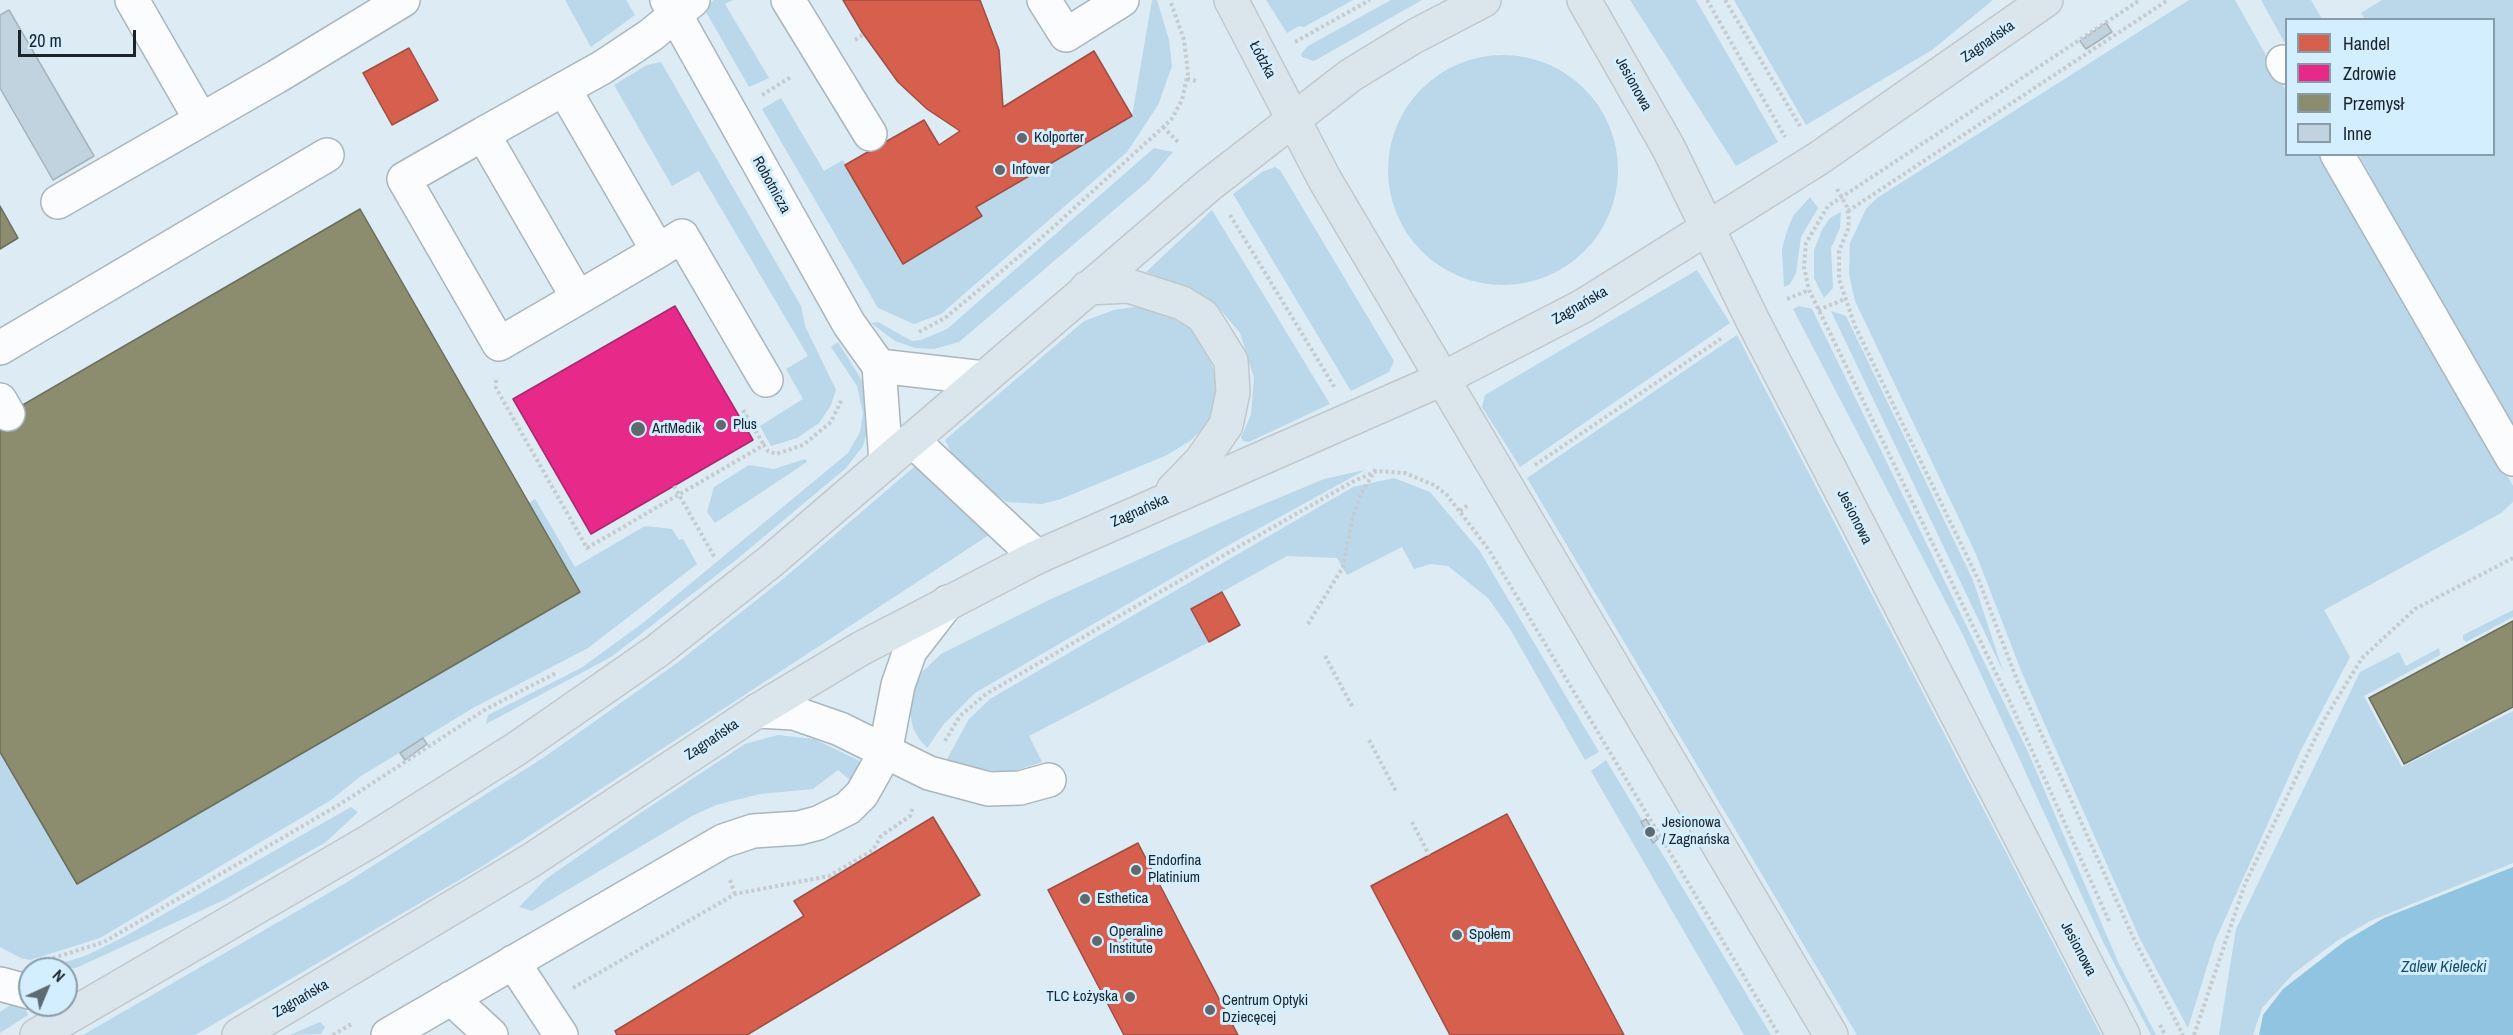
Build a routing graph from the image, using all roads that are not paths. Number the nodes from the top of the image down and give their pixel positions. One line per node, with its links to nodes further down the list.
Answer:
1 (132, 0): 12 (street)
2 (788, 0): 15 (street)
3 (1044, 0): 4 (street)
4 (1122, 0)
5 (1231, 0): 13 (main road, Łódzka)
6 (1484, 0): 13 (main road)
7 (1584, 0): 19 (main road, Jesionowa)
8 (2046, 0): 19 (main road, Zagnańska)
9 (398, 1): 12 (street)
10 (679, 5): 11 (street); 24 (street, Robotnicza)
11 (564, 89): 14 (street); 20 (street)
12 (201, 120): 18 (street)
13 (1293, 120): 21 (main road); 27 (main road)
14 (483, 134): 22 (street); 22 (street)
15 (870, 134)
16 (327, 155): 23 (street)
17 (2338, 156): 29 (street)
18 (58, 202)
19 (1707, 227): 27 (main road, Zagnańska); 49 (main road, Jesionowa)
20 (658, 251): 22 (street); 26 (street)
21 (1087, 288): 25 (main road); 31 (main road)
22 (578, 298)
23 (0, 348)
24 (879, 366): 25 (street); 30 (street)
25 (984, 378): 28 (main road)
26 (766, 380)
27 (1442, 380): 31 (main road, Zagnańska); 48 (main road)
28 (912, 440): 30 (main road); 32 (street)
29 (2513, 459)
30 (886, 462): 41 (main road)
31 (1161, 502): 32 (main road, Zagnańska)
32 (1037, 557): 33 (main road, Zagnańska)
33 (948, 602): 34 (main road, Zagnańska); 35 (street)
34 (757, 711): 35 (street); 44 (main road, Zagnańska)
35 (885, 753): 36 (street); 37 (street)
36 (1049, 780)
37 (513, 962): 40 (street); 47 (street)
38 (18, 981): 39 (street)
39 (0, 984)
40 (451, 998): 45 (street); 46 (street)
41 (78, 1002)
42 (60, 1017): 43 (main road)
43 (37, 1035)
44 (239, 1035)
45 (388, 1035)
46 (491, 1035)
47 (561, 1035)
48 (1831, 1035)
49 (2123, 1035)

